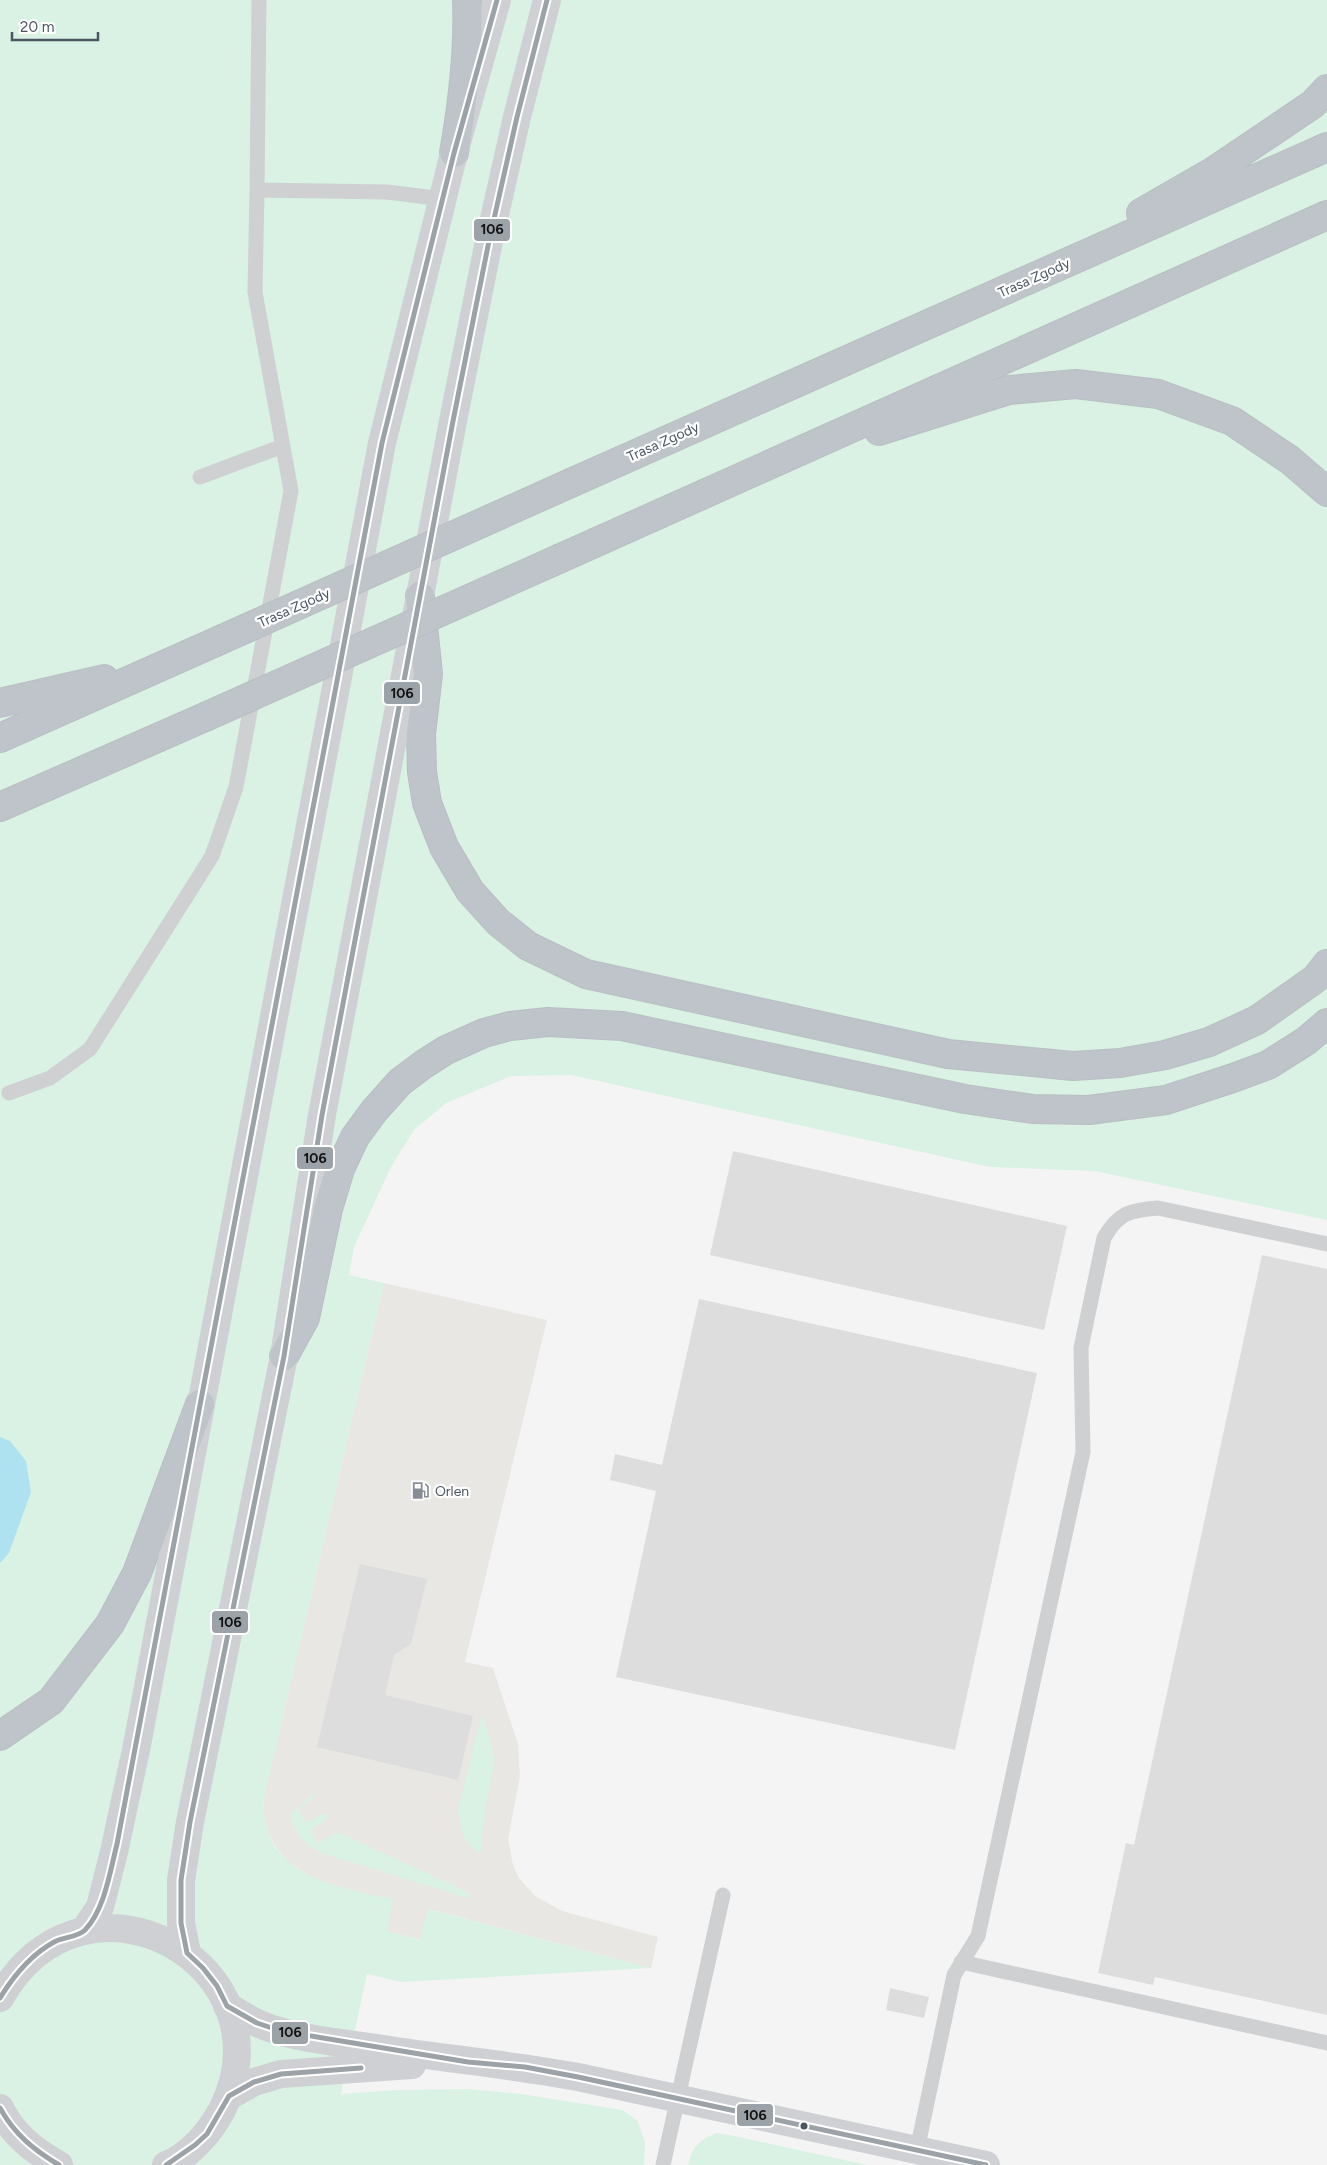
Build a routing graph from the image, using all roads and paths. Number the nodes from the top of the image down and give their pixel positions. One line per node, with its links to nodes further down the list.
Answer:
1 (259, 0): 8 (lane)
2 (467, 0): 7 (highway)
3 (497, 0): 7 (main road)
4 (547, 0): 16 (main road)
5 (1327, 89): 11 (highway)
6 (1327, 147): 11 (highway, Trasa Zgody)
7 (454, 153): 9 (main road)
8 (256, 190): 9 (lane); 12 (lane)
9 (443, 199): 26 (main road)
10 (1327, 215): 13 (highway)
11 (1017, 285): 17 (highway, Trasa Zgody, bridge)
12 (283, 446): 14 (lane); 23 (lane)
13 (756, 470): 15 (highway); 20 (highway, bridge)
14 (200, 477)
15 (1327, 492)
16 (420, 596): 21 (highway); 25 (main road)
17 (164, 666): 18 (highway); 19 (highway, Trasa Zgody)
18 (0, 703)
19 (0, 738)
20 (0, 806)
21 (1327, 964)
22 (1327, 1023): 25 (highway)
23 (9, 1093)
24 (1327, 1244): 31 (lane)
25 (284, 1356): 30 (main road)
26 (200, 1404): 27 (highway); 29 (main road)
27 (0, 1736)
28 (722, 1895): 37 (lane)
29 (84, 1931): 30 (main road); 32 (main road)
30 (187, 1953): 33 (main road)
31 (961, 1962): 34 (lane); 40 (lane)
32 (0, 1998)
33 (227, 2006): 35 (main road); 36 (main road)
34 (1327, 2043)
35 (468, 2062): 36 (main road); 37 (main road)
36 (229, 2096): 43 (main road)
37 (678, 2097): 40 (main road); 44 (lane)
38 (0, 2108): 39 (main road)
39 (8, 2132): 41 (main road)
40 (918, 2150): 45 (main road)
41 (37, 2158): 42 (main road)
42 (59, 2165)
43 (166, 2165)
44 (663, 2165)
45 (986, 2165)

